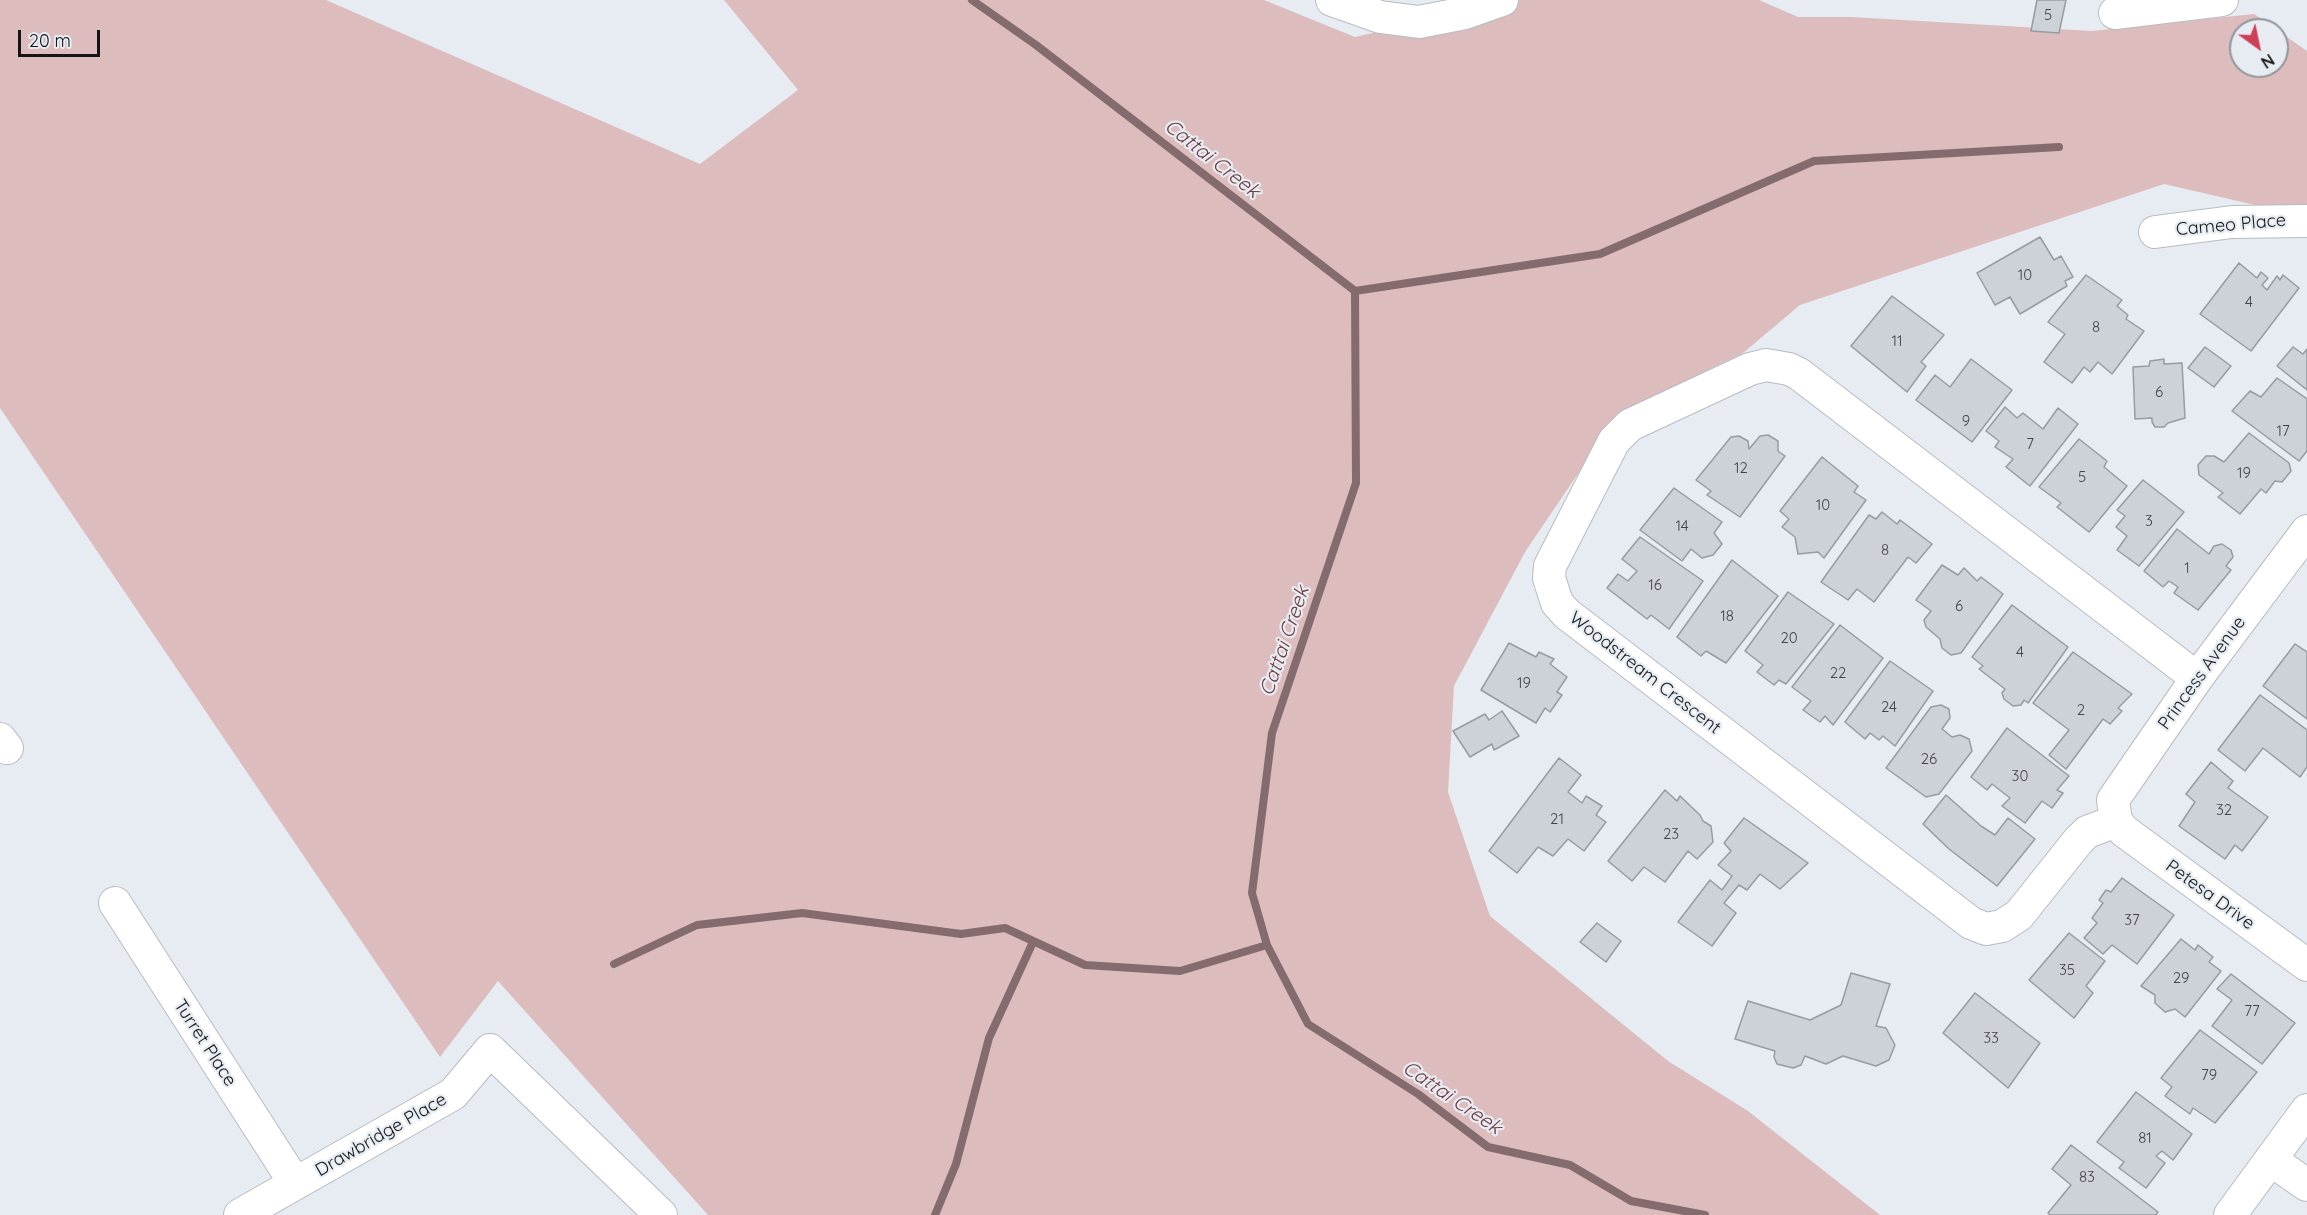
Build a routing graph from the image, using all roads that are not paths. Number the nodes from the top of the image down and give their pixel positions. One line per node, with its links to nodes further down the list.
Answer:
1 (1332, 0): 2 (street)
2 (1502, 0)
3 (2222, 0): 4 (street)
4 (2115, 13)
5 (2307, 221): 6 (street, Cameo Place)
6 (2155, 232)
7 (2307, 531): 8 (street, Princess Avenue)
8 (2197, 678): 9 (street, Princess Avenue); 9 (street, Woodstream Crescent)
9 (2116, 821): 11 (street, Petesa Drive)
10 (115, 903): 14 (street, Turret Place)
11 (2307, 965)
12 (2307, 1110): 13 (street)
13 (2271, 1160): 15 (street); 18 (street)
14 (295, 1183): 16 (street, Drawbridge Place); 17 (street, Drawbridge Place)
15 (2307, 1185)
16 (240, 1215)
17 (662, 1215)
18 (2230, 1215)

